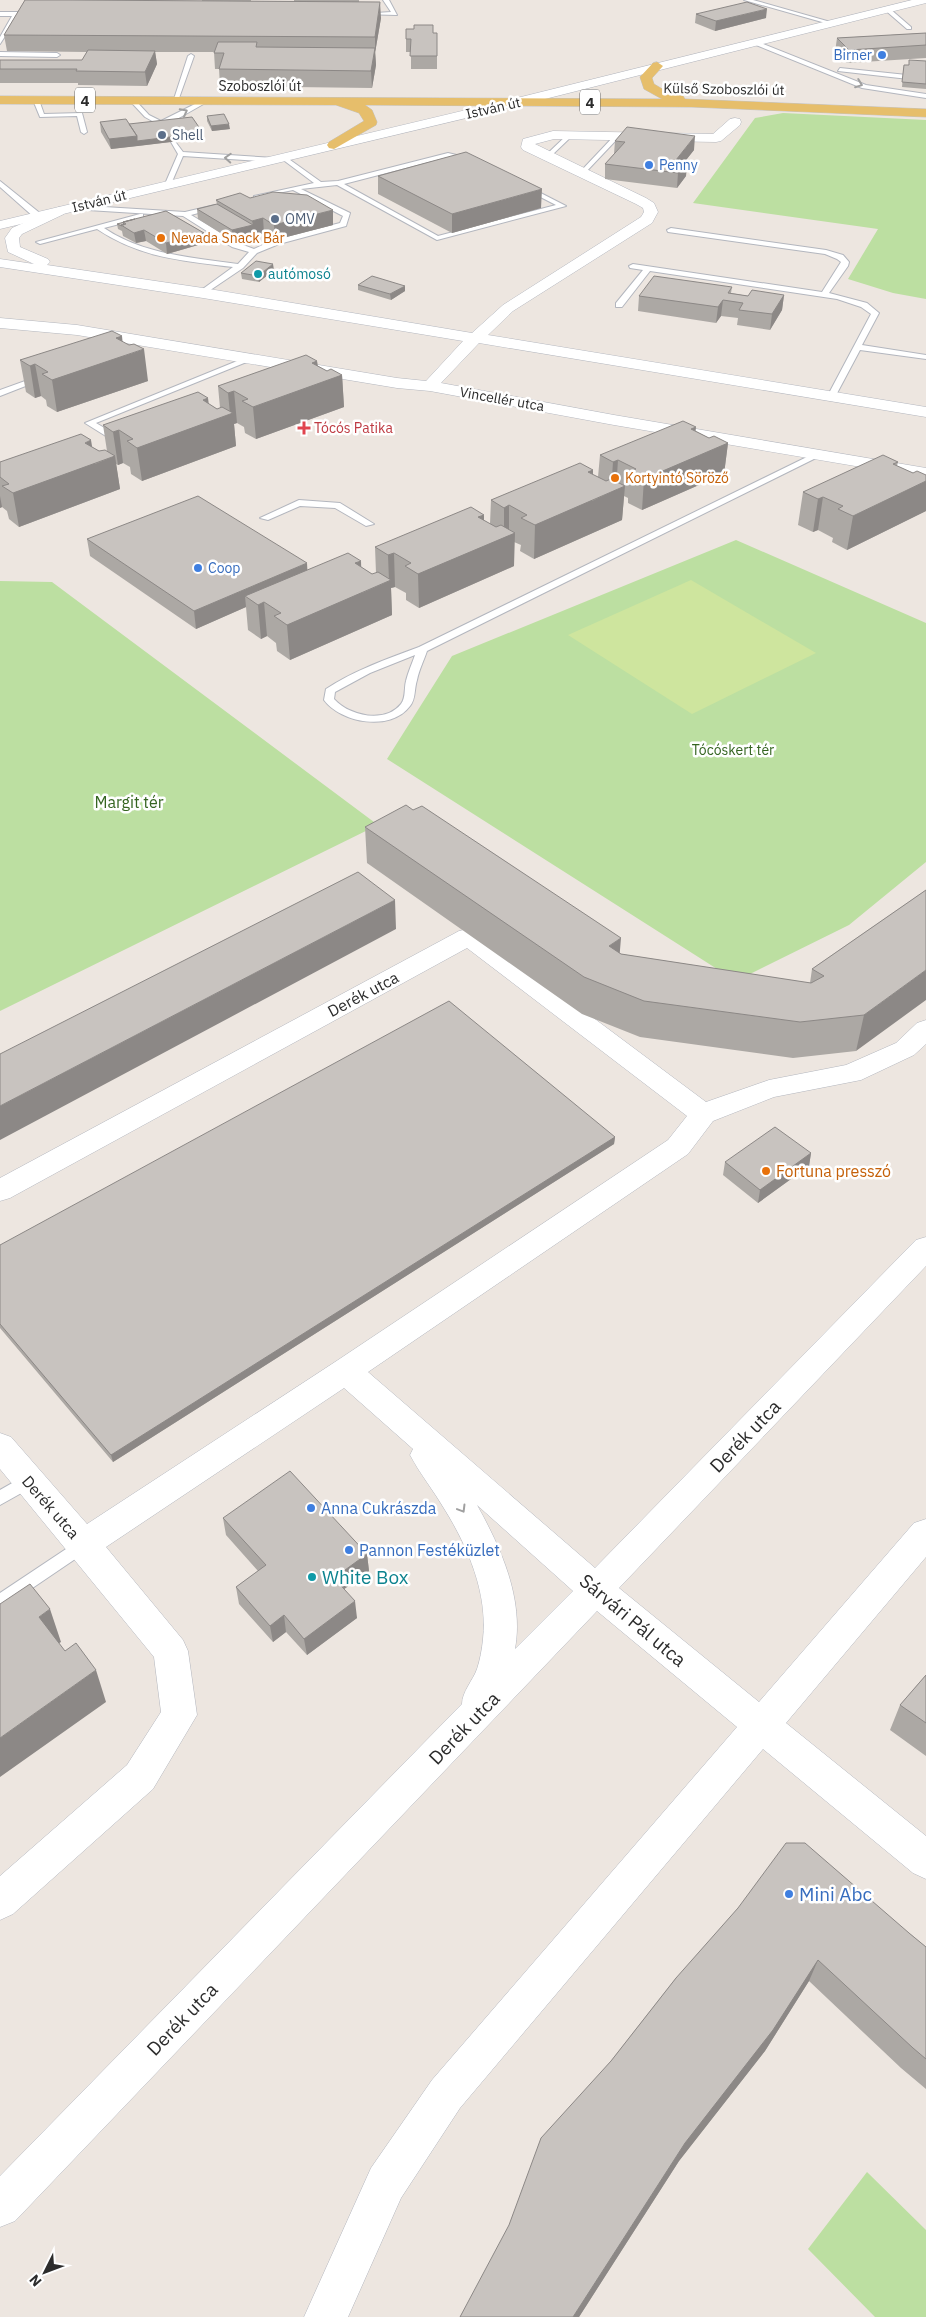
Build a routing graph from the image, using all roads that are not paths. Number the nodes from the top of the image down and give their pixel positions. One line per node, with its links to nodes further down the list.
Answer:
1 (386, 0): 8 (lane)
2 (748, 0): 9 (lane)
3 (926, 0): 4 (street, István út)
4 (887, 9): 9 (street, István út); 10 (lane)
5 (0, 14): 6 (lane)
6 (16, 14): 7 (lane); 11 (lane)
7 (39, 14)
8 (357, 14)
9 (830, 22): 12 (street, István út)
10 (909, 28)
11 (0, 42)
12 (753, 42): 16 (lane); 17 (street, István út)
13 (0, 54): 14 (lane)
14 (57, 55)
15 (191, 56): 23 (lane)
16 (798, 60): 18 (lane); 19 (lane, one-way to 19)
17 (657, 66): 26 (street, István út); 28 (main road)
18 (926, 79)
19 (926, 96)
20 (0, 100): 21 (main road, Szoboszlói út / 4)
21 (36, 100): 22 (main road, Szoboszlói út / 4); 32 (lane)
22 (133, 100): 23 (main road, Szoboszlói út / 4); 24 (lane, one-way to 24)
23 (176, 101): 24 (main road, Szoboszlói út / 4)
24 (205, 101): 25 (main road, Szoboszlói út / 4)
25 (324, 101): 26 (main road, Szoboszlói út / 4); 36 (main road)
26 (521, 101): 27 (main road, Külső Szoboszlói út / 4); 36 (street, István út)
27 (659, 103): 28 (main road, Külső Szoboszlói út / 4); 31 (main road)
28 (692, 103): 29 (main road, Külső Szoboszlói út / 4)
29 (803, 106): 30 (main road, Külső Szoboszlói út / 4); 31 (main road)
30 (926, 113)
31 (735, 122): 34 (street)
32 (84, 132)
33 (570, 135): 34 (street); 38 (lane); 38 (street)
34 (616, 136): 41 (lane)
35 (174, 142): 37 (lane)
36 (334, 145): 39 (street, István út)
37 (181, 154): 39 (lane, one-way to 37); 44 (lane)
38 (548, 156): 41 (street)
39 (280, 159): 44 (street, István út); 45 (lane)
40 (477, 163): 43 (lane)
41 (582, 174): 70 (street)
42 (0, 183): 53 (lane)
43 (338, 183): 45 (lane); 46 (lane)
44 (168, 184): 50 (street, István út)
45 (320, 184): 47 (lane)
46 (520, 184)
47 (294, 188): 48 (lane); 59 (lane)
48 (249, 199)
49 (222, 206): 52 (lane)
50 (65, 209): 51 (lane); 53 (street, István út); 57 (street, István út); 65 (street)
51 (151, 213): 52 (lane); 55 (lane)
52 (185, 214): 59 (lane)
53 (38, 216): 54 (street, István út)
54 (0, 225)
55 (98, 226): 58 (lane); 62 (lane)
56 (671, 230): 67 (lane)
57 (0, 235)
58 (40, 242)
59 (254, 251): 62 (lane)
60 (0, 254): 65 (street)
61 (0, 263): 65 (street)
62 (240, 266): 66 (lane)
63 (633, 266): 64 (lane)
64 (648, 268): 67 (lane); 68 (lane)
65 (77, 274): 66 (street)
66 (203, 294): 70 (street)
67 (824, 295): 72 (lane)
68 (619, 305)
69 (0, 323): 71 (street, Vincellér utca)
70 (474, 338): 79 (street); 81 (street)
71 (144, 342): 73 (lane); 75 (street, Vincellér utca)
72 (856, 347): 74 (lane); 81 (lane)
73 (126, 348)
74 (926, 357)
75 (250, 359): 76 (street, Vincellér utca); 83 (lane)
76 (318, 370): 78 (lane); 79 (street, Vincellér utca)
77 (54, 374): 80 (lane)
78 (300, 377)
79 (430, 386): 84 (street, Vincellér utca)
80 (0, 393)
81 (831, 397): 82 (street)
82 (926, 412)
83 (133, 439)
84 (818, 455): 85 (street, Vincellér utca); 88 (lane)
85 (926, 473)
86 (265, 518): 87 (lane)
87 (369, 524)
88 (423, 649): 88 (lane)
89 (926, 1029): 90 (street)
90 (703, 1114): 91 (street, Derék utca); 93 (street, Derék utca)
91 (0, 1191)
92 (926, 1248): 100 (street, Derék utca)
93 (346, 1371): 94 (street, Sárvári Pál utca); 99 (street, Derék utca)
94 (393, 1412): 100 (street, Sárvári Pál utca); 102 (street, one-way to 102)
95 (0, 1446): 96 (street, Derék utca)
96 (28, 1480): 97 (lane); 99 (street, Derék utca)
97 (0, 1498)
98 (926, 1534): 103 (street)
99 (84, 1544): 101 (lane); 105 (street, Derék utca)
100 (597, 1591): 102 (street, Derék utca); 103 (street, Sárvári Pál utca)
101 (0, 1602)
102 (469, 1723): 106 (street, Derék utca)
103 (761, 1725): 104 (street, Sárvári Pál utca); 107 (street)
104 (926, 1860)
105 (0, 1901)
106 (0, 2206)
107 (326, 2317)

